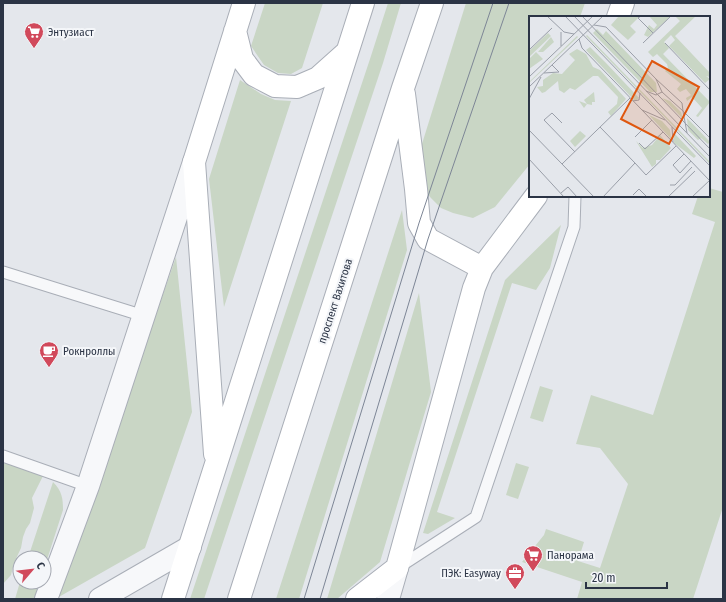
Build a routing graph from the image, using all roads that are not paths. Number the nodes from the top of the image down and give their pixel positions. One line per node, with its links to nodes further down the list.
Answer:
1 (244, 3): 6 (main road)
2 (363, 3): 7 (main road)
3 (432, 3): 8 (main road, проспект Вахитова)
4 (623, 3): 5 (main road)
5 (618, 16)
6 (235, 31): 7 (main road); 9 (main road)
7 (346, 53): 16 (main road)
8 (403, 88): 12 (main road); 23 (main road, проспект Вахитова)
9 (194, 162): 14 (street); 16 (main road)
10 (535, 197): 12 (main road)
11 (575, 197): 19 (lane)
12 (482, 268): 19 (main road)
13 (3, 272): 14 (lane)
14 (144, 316): 17 (street)
15 (3, 456): 17 (lane)
16 (216, 465): 18 (main road)
17 (88, 486): 20 (street)
18 (190, 547): 21 (street); 22 (main road)
19 (397, 568): 24 (main road); 25 (street)
20 (46, 599)
21 (100, 599)
22 (173, 599)
23 (239, 599)
24 (357, 599)
25 (388, 599)

